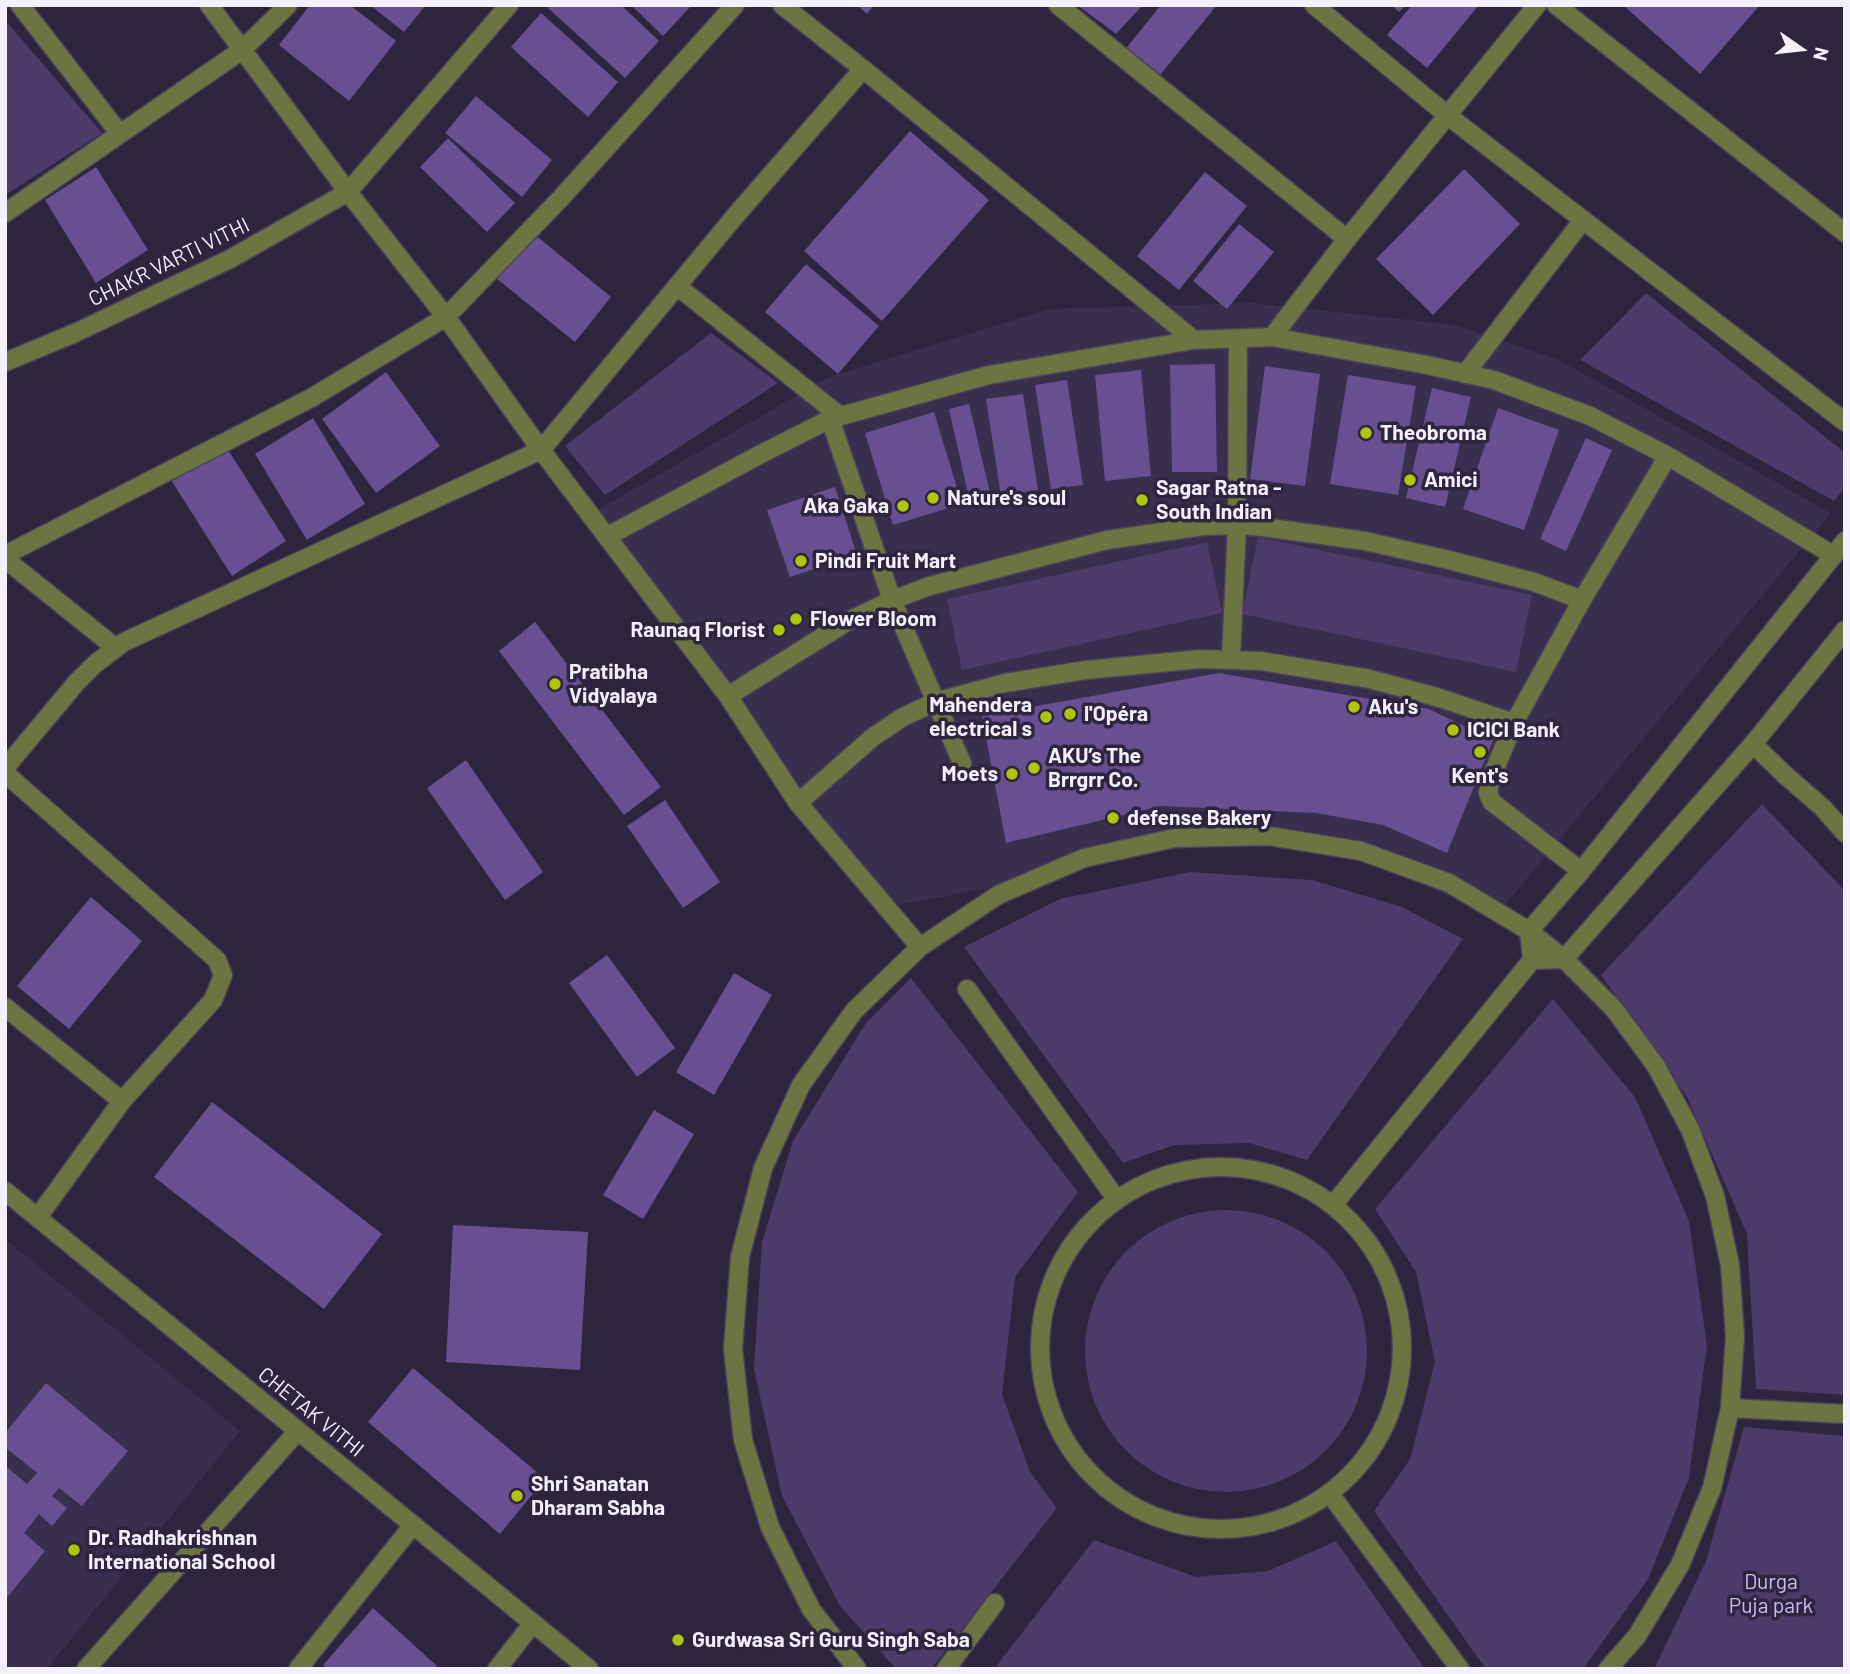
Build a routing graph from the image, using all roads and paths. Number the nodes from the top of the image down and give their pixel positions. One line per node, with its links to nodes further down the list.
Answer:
1 (20, 5): 14 (street)
2 (209, 5): 11 (street)
3 (288, 5): 11 (street)
4 (509, 5): 15 (street, CHAKR VARTI VITHI)
5 (735, 5): 21 (street)
6 (782, 5): 12 (street)
7 (1058, 5): 19 (street)
8 (1314, 5): 13 (street)
9 (1537, 5): 13 (street)
10 (1556, 5): 18 (street)
11 (242, 50): 14 (street); 15 (street)
12 (863, 69): 20 (street); 24 (street)
13 (1447, 115): 17 (street); 19 (street)
14 (120, 134): 16 (street)
15 (348, 192): 21 (street); 25 (street, CHAKR VARTI VITHI)
16 (5, 213)
17 (1583, 220): 26 (street); 28 (street)
18 (1845, 233)
19 (1347, 239): 22 (street)
20 (677, 286): 27 (street); 29 (street)
21 (446, 317): 29 (street); 35 (street)
22 (1272, 337): 23 (street); 26 (street)
23 (1238, 338): 24 (street); 31 (street)
24 (1194, 340): 27 (street)
25 (5, 362)
26 (1465, 374): 30 (street)
27 (835, 418): 32 (street); 36 (street)
28 (1845, 422)
29 (541, 450): 32 (street); 39 (street)
30 (1668, 456): 34 (street); 37 (street)
31 (1237, 525): 36 (street); 37 (street); 40 (street)
32 (608, 536): 41 (street)
33 (1845, 541): 34 (street)
34 (1833, 555): 49 (street)
35 (5, 557): 39 (street)
36 (892, 600): 41 (street); 42 (street)
37 (1582, 600): 43 (street)
38 (1842, 639): 44 (street)
39 (116, 648): 46 (street)
40 (1231, 658): 42 (street); 43 (street)
41 (728, 696): 47 (street)
42 (935, 702): 45 (street); 47 (street)
43 (1514, 723): 49 (street)
44 (1753, 744): 48 (street); 52 (street)
45 (962, 763)
46 (5, 770): 56 (street)
47 (798, 803): 51 (street)
48 (1845, 833)
49 (1581, 871): 50 (street)
50 (1529, 930): 51 (street); 52 (street); 53 (street)
51 (920, 947): 72 (street)
52 (1564, 959): 53 (street); 61 (street)
53 (1532, 960): 59 (street)
54 (967, 989): 58 (street)
55 (5, 1007): 56 (street)
56 (122, 1101): 60 (street)
57 (5, 1191): 60 (street, CHETAK VITHI)
58 (1117, 1200): 59 (street); 64 (street)
59 (1333, 1205): 64 (street)
60 (38, 1217): 63 (street, CHETAK VITHI)
61 (1730, 1408): 62 (street); 75 (street)
62 (1845, 1414)
63 (298, 1431): 65 (street, CHETAK VITHI); 68 (street)
64 (1330, 1494): 74 (street)
65 (413, 1525): 67 (street, CHETAK VITHI); 69 (street)
66 (995, 1602): 73 (street)
67 (533, 1623): 70 (street); 71 (street, CHETAK VITHI)
68 (86, 1669)
69 (298, 1669)
70 (497, 1669)
71 (589, 1669)
72 (857, 1669)
73 (946, 1669)
74 (1460, 1669)
75 (1608, 1669)

